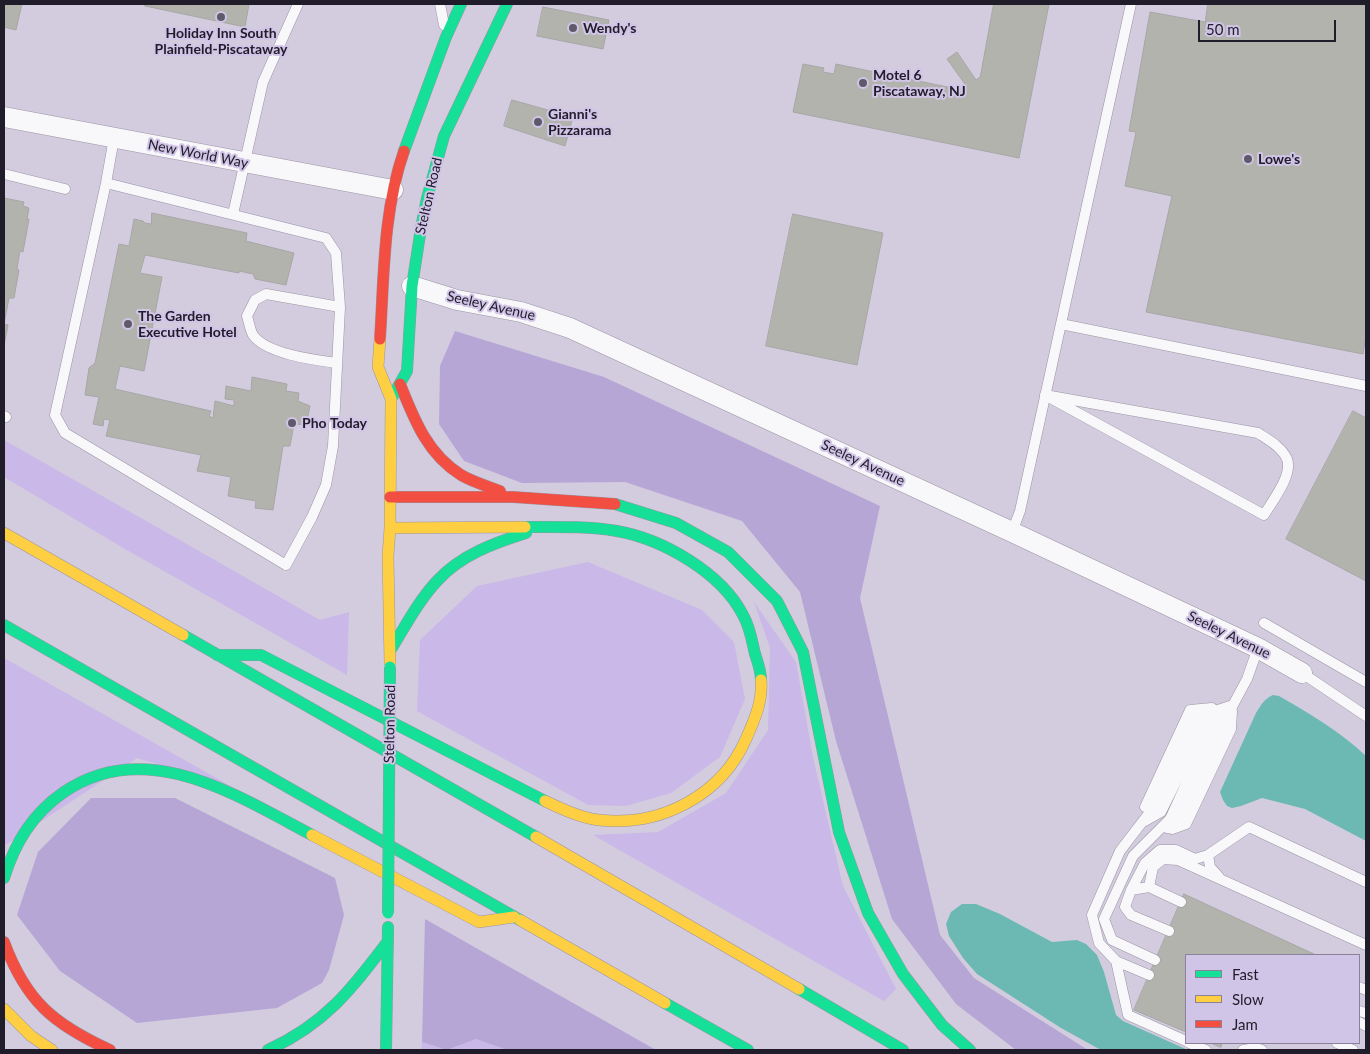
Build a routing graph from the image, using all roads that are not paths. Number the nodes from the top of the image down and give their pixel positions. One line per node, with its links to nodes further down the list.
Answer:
1 (298, 4): 9 (lane)
2 (440, 4): 6 (lane)
3 (461, 4): 6 (main road, Stelton Road)
4 (507, 4): 15 (main road, Stelton Road)
5 (1130, 4): 17 (lane)
6 (446, 37): 13 (main road, Stelton Road)
7 (4, 117): 8 (street, New World Way)
8 (114, 138): 9 (street, New World Way); 11 (lane)
9 (245, 162): 13 (street, New World Way); 14 (lane)
10 (4, 174): 12 (lane)
11 (106, 183): 14 (lane); 18 (lane)
12 (65, 189)
13 (392, 190): 22 (main road, Stelton Road)
14 (233, 214): 16 (lane)
15 (412, 286): 19 (main road, Stelton Road); 27 (street, Seeley Avenue)
16 (340, 307): 18 (lane); 18 (lane)
17 (1061, 324): 20 (lane); 21 (lane)
18 (337, 363)
19 (400, 384): 22 (main road, Stelton Road); 24 (main road)
20 (1366, 386)
21 (1045, 395): 21 (lane); 27 (lane)
22 (391, 398): 23 (main road, Stelton Road)
23 (390, 497): 24 (main road); 26 (main road, Stelton Road)
24 (514, 497): 65 (main road)
25 (550, 527): 26 (main road); 32 (main road); 33 (main road)
26 (390, 528): 32 (main road, Stelton Road)
27 (1012, 532): 31 (street, Seeley Avenue)
28 (4, 533): 33 (main road)
29 (1264, 624): 35 (lane)
30 (4, 625): 47 (main road)
31 (1258, 648): 34 (street, Seeley Avenue); 36 (lane)
32 (390, 651): 49 (main road, Stelton Road, bridge)
33 (217, 655): 64 (main road)
34 (1302, 672): 37 (lane)
35 (1366, 682)
36 (1233, 705): 38 (lane); 38 (lane); 39 (lane); 39 (lane)
37 (1366, 716)
38 (1141, 822): 53 (lane)
39 (1157, 834): 52 (lane)
40 (1208, 855): 42 (lane); 43 (lane); 45 (lane)
41 (4, 878): 47 (main road)
42 (1222, 880): 44 (lane); 51 (lane)
43 (1366, 882)
44 (1150, 886): 45 (lane); 46 (lane)
45 (1131, 890): 48 (lane)
46 (1181, 902)
47 (514, 917): 63 (main road)
48 (1168, 930)
49 (388, 941): 61 (main road); 62 (main road, Stelton Road)
50 (4, 942): 60 (main road)
51 (1366, 945)
52 (1155, 960)
53 (1116, 962): 54 (lane); 56 (lane)
54 (1149, 975)
55 (4, 1009): 59 (main road)
56 (1185, 1041)
57 (1192, 1044): 66 (lane)
58 (1339, 1044): 69 (lane)
59 (52, 1050)
60 (110, 1050)
61 (268, 1050)
62 (386, 1050)
63 (748, 1050)
64 (903, 1050)
65 (970, 1050)
66 (1206, 1050)
67 (1243, 1050): 68 (lane)
68 (1262, 1050)
69 (1353, 1050)

